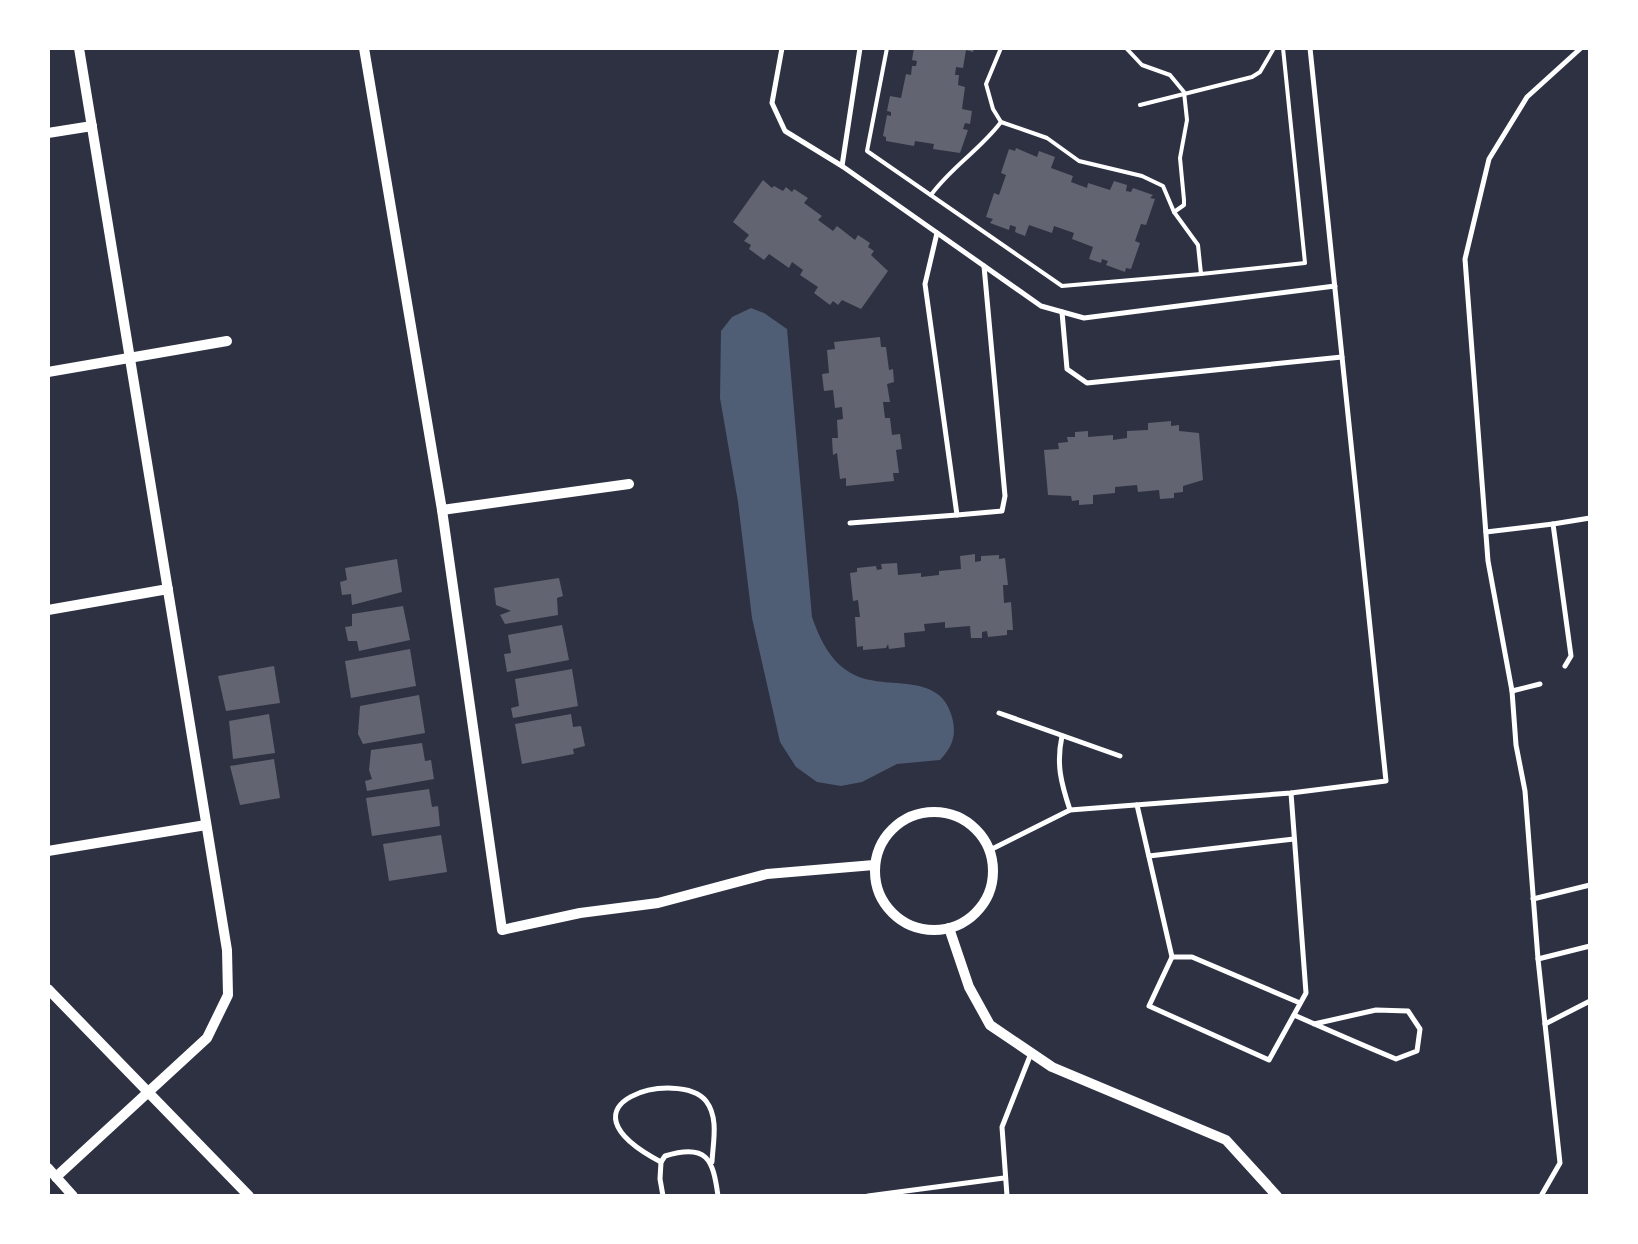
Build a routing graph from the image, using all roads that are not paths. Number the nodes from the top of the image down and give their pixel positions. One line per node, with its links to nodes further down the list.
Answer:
1 (79, 48): 7 (street)
2 (364, 48): 19 (street)
3 (782, 48): 9 (lane)
4 (860, 48): 9 (lane)
5 (1310, 48): 12 (lane)
6 (1581, 48): 24 (lane)
7 (92, 126): 8 (street); 16 (street)
8 (48, 133)
9 (842, 166): 10 (lane)
10 (937, 233): 11 (lane); 20 (lane)
11 (984, 266): 13 (lane); 20 (lane)
12 (1336, 286): 13 (lane); 15 (lane)
13 (1062, 312): 15 (lane)
14 (227, 341): 16 (street)
15 (1342, 357): 33 (lane)
16 (130, 358): 17 (street); 25 (street)
17 (48, 372)
18 (629, 484): 19 (street)
19 (442, 510): 41 (street)
20 (957, 515): 22 (lane)
21 (1590, 518): 23 (lane)
22 (850, 523)
23 (1553, 524): 24 (lane); 27 (lane)
24 (1486, 532): 29 (lane)
25 (168, 589): 26 (street); 36 (street)
26 (48, 610)
27 (1566, 666)
28 (1540, 684): 29 (lane)
29 (1512, 691): 43 (lane)
30 (999, 713): 31 (lane)
31 (1062, 736): 32 (lane); 35 (lane)
32 (1120, 756)
33 (1291, 793): 34 (lane); 37 (lane)
34 (1137, 804): 35 (lane); 40 (lane)
35 (1070, 810): 38 (lane)
36 (206, 825): 39 (street); 55 (street)
37 (1294, 839): 40 (lane); 50 (lane)
38 (990, 850): 41 (street); 44 (street)
39 (48, 851)
40 (1149, 856): 46 (lane)
41 (874, 865): 44 (street)
42 (1590, 885): 43 (lane)
43 (1534, 899): 47 (lane)
44 (949, 928): 54 (street)
45 (1590, 946): 47 (lane)
46 (1172, 957): 50 (lane); 51 (lane)
47 (1538, 959): 53 (lane)
48 (48, 988): 55 (street)
49 (1590, 1000): 53 (lane)
50 (1300, 1003): 51 (lane)
51 (1294, 1015): 52 (lane)
52 (1314, 1024): 52 (lane)
53 (1544, 1024): 67 (lane)
54 (1032, 1053): 59 (lane); 66 (street)
55 (150, 1091): 58 (street); 61 (street)
56 (661, 1162): 57 (lane); 57 (lane); 62 (lane)
57 (712, 1162): 63 (lane)
58 (52, 1173): 60 (street)
59 (1004, 1178): 64 (lane); 65 (lane)
60 (73, 1196)
61 (249, 1196)
62 (663, 1196)
63 (718, 1196)
64 (868, 1196)
65 (1007, 1196)
66 (1278, 1196)
67 (1541, 1196)

